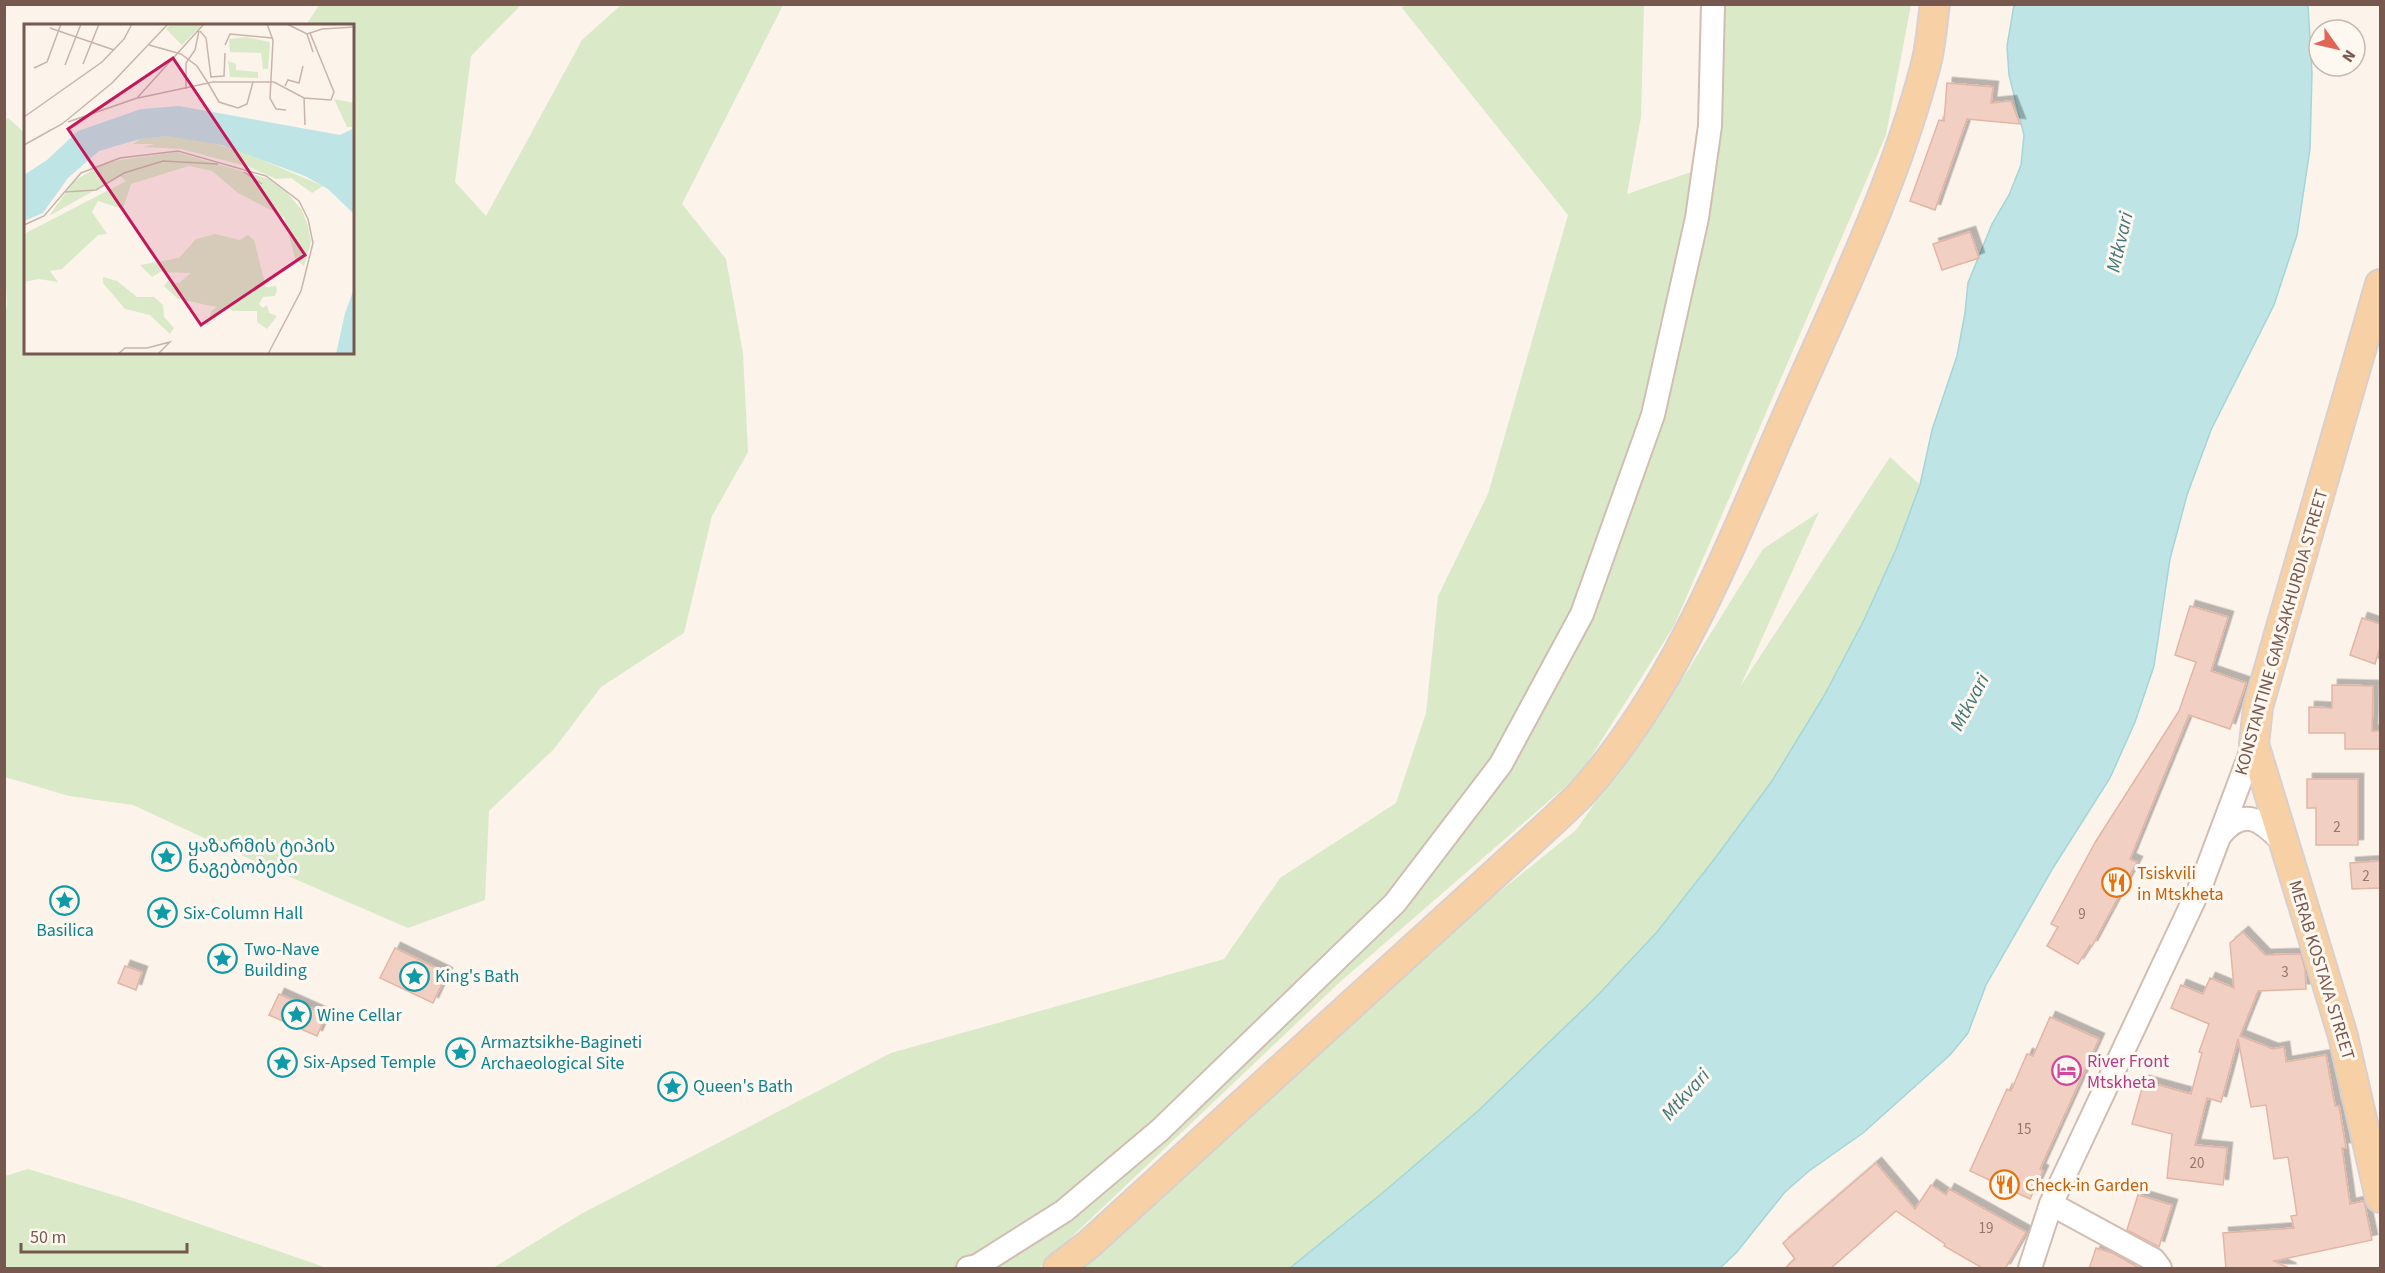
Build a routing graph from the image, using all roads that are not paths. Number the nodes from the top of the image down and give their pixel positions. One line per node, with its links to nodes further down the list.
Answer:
1 (1713, 4): 9 (street)
2 (1935, 4): 10 (main road)
3 (2380, 284): 4 (main road, KONSTANTINE GAMSAKHURDIA STREET)
4 (2253, 744): 5 (street, KONSTANTINE GAMSAKHURDIA STREET); 6 (main road, MERAB KOSTAVA STREET)
5 (2220, 834): 6 (street); 8 (street, KONSTANTINE GAMSAKHURDIA STREET)
6 (2283, 842): 7 (main road, MERAB KOSTAVA STREET)
7 (2380, 1198)
8 (2051, 1204): 11 (street, KONSTANTINE GAMSAKHURDIA STREET); 12 (street)
9 (968, 1269)
10 (1058, 1269)
11 (2030, 1269)
12 (2160, 1269)

